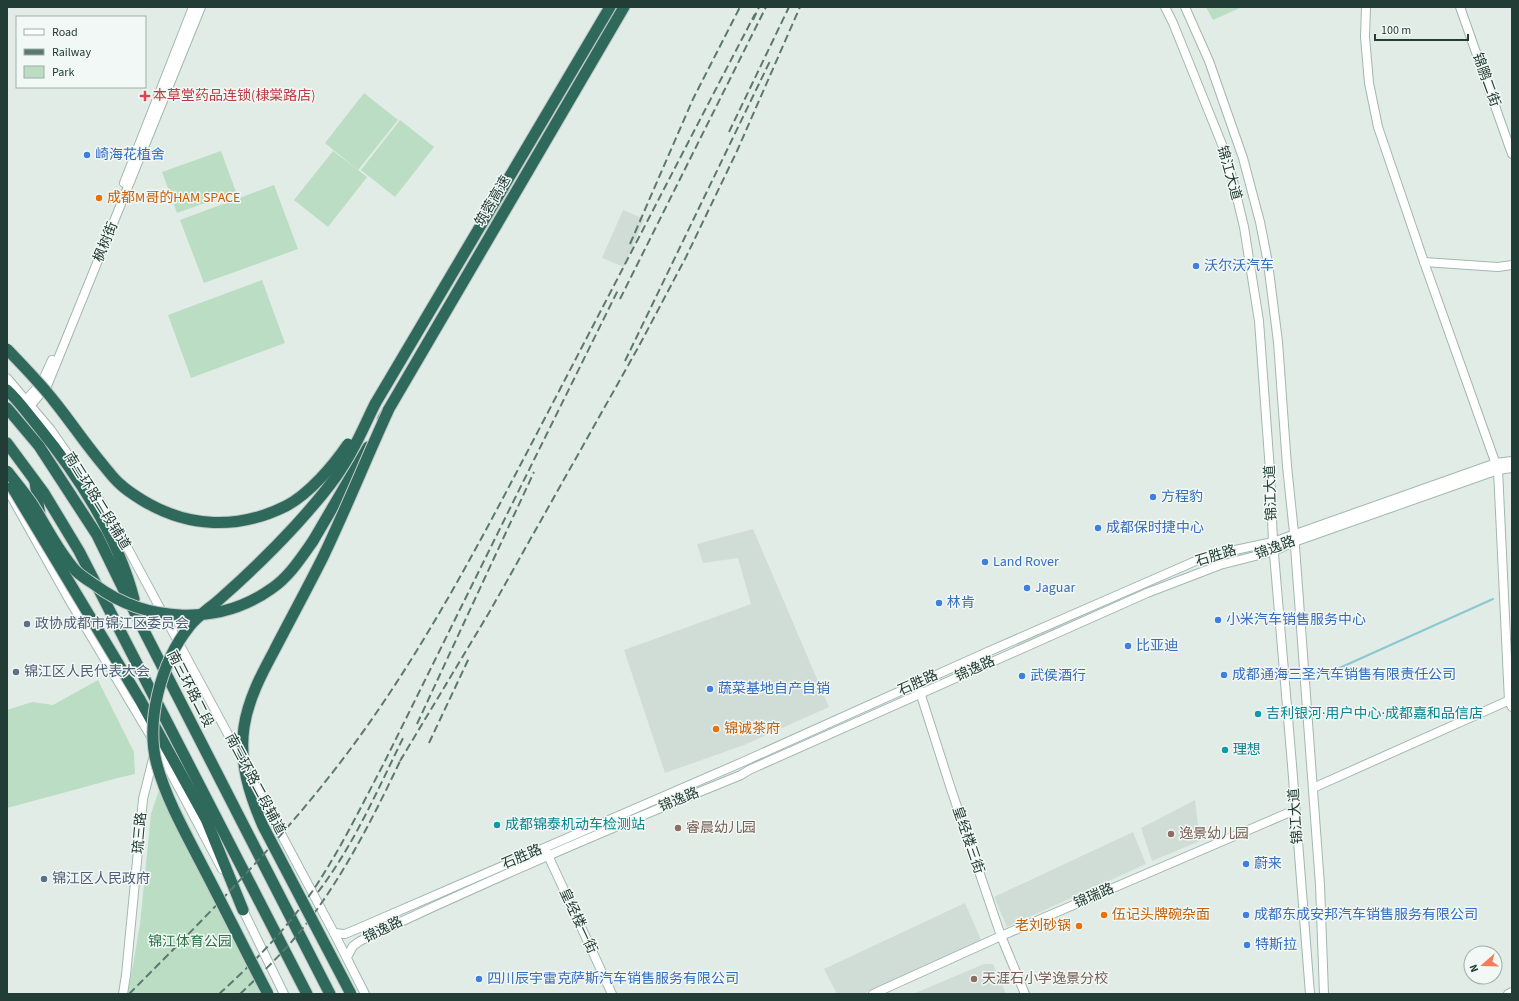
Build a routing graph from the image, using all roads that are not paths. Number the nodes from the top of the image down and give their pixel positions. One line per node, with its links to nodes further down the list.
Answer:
1 (194, 7): 15 (street, 枫树街)
2 (201, 7): 15 (street, 枫树街)
3 (610, 7): 16 (highway, 筑蓉高速)
4 (624, 7): 18 (highway, 筑蓉高速)
5 (1165, 7): 29 (street, 锦江大道)
6 (1185, 7): 28 (street, 锦江大道)
7 (1366, 7): 10 (street)
8 (1460, 7): 9 (street, 锦鹏二街)
9 (1512, 154)
10 (1424, 262): 11 (street); 21 (street)
11 (1512, 264)
12 (7, 349): 16 (highway, bridge)
13 (7, 378): 15 (street, 南三环路二段辅道)
14 (7, 390): 32 (highway)
15 (29, 403): 43 (street, 南三环路二段辅道)
16 (375, 404): 48 (highway, bridge)
17 (7, 408): 32 (highway, 南三环路二段)
18 (388, 411): 23 (highway, bridge); 52 (highway, bridge)
19 (7, 443): 25 (highway)
20 (1512, 461): 21 (street, 石胜路)
21 (1497, 466): 22 (street, 锦逸路); 28 (street, 石胜路); 30 (street, 锦逸路); 36 (street)
22 (1512, 468)
23 (7, 471)
24 (7, 477): 27 (street); 42 (highway, bridge)
25 (35, 479): 27 (highway); 50 (highway)
26 (7, 488): 33 (street)
27 (42, 533): 33 (street)
28 (1294, 533): 29 (street, 石胜路); 30 (street, 锦江大道)
29 (1273, 542): 31 (street, 锦江大道); 34 (street, 石胜路)
30 (1294, 542): 31 (street, 锦逸路); 38 (street, 锦江大道)
31 (1274, 551): 35 (street, 锦逸路); 39 (street, 锦江大道)
32 (139, 621): 51 (highway, 南三环路二段)
33 (85, 625): 37 (street)
34 (917, 684): 35 (street, 皇经楼三街); 40 (street, 石胜路)
35 (921, 693): 41 (street, 锦逸路); 44 (street, 皇经楼三街)
36 (1511, 702): 38 (street)
37 (156, 745): 42 (street); 47 (street, 琉三路)
38 (1313, 788): 58 (street, 锦江大道)
39 (1295, 810): 44 (street, 锦瑞路); 57 (street, 锦江大道)
40 (545, 847): 41 (street, 皇经楼一街); 43 (street, 石胜路)
41 (548, 855): 45 (street, 锦逸路); 54 (street, 皇经楼一街)
42 (243, 910): 49 (street)
43 (334, 933): 45 (street, 南三环路二段辅道)
44 (1001, 936): 55 (street, 锦瑞路); 56 (street, 皇经楼三街)
45 (347, 957): 53 (street, 南三环路二段辅道)
46 (1512, 992): 59 (street)
47 (123, 994)
48 (268, 994)
49 (284, 994)
50 (307, 994)
51 (330, 994)
52 (350, 994)
53 (365, 994)
54 (612, 994)
55 (873, 994)
56 (1025, 994)
57 (1310, 994)
58 (1324, 994)
59 (1508, 994)

